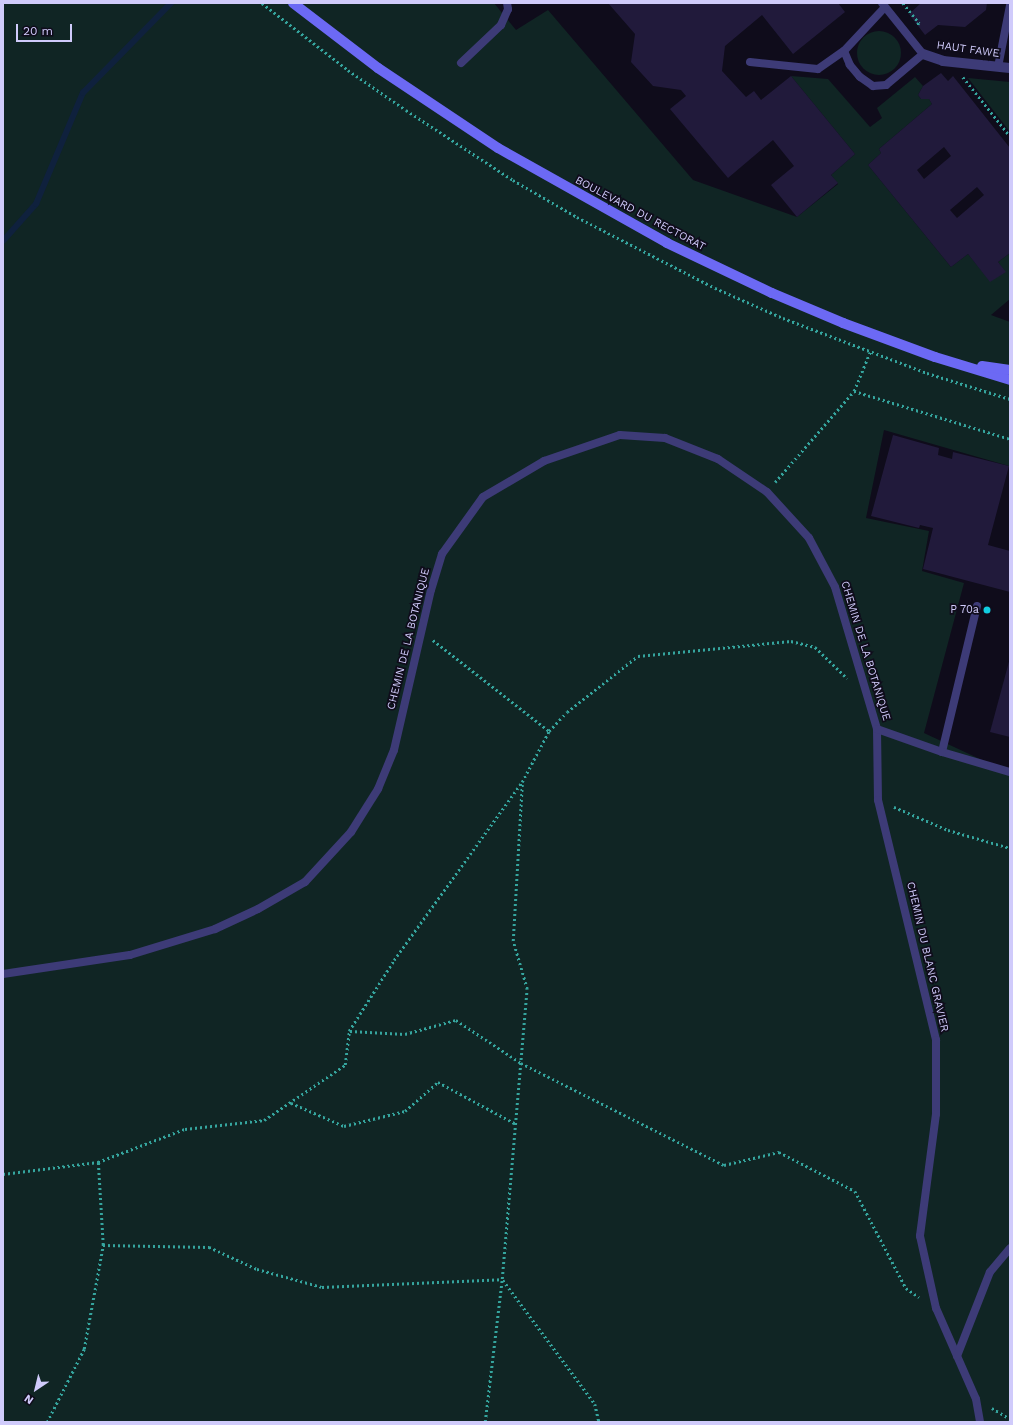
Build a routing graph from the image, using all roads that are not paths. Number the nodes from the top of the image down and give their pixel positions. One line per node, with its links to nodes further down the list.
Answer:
1 (293, 3): 11 (main road, BOULEVARD DU RECTORAT)
2 (506, 3): 7 (lane)
3 (884, 5): 5 (lane); 6 (lane)
4 (1010, 5): 9 (lane)
5 (844, 51): 6 (lane); 8 (lane)
6 (923, 54): 9 (street, HAUT FAWE)
7 (461, 62)
8 (750, 62)
9 (998, 67): 10 (street, HAUT FAWE)
10 (1010, 68)
11 (935, 357): 12 (main road); 13 (main road, BOULEVARD DU RECTORAT)
12 (1010, 370)
13 (1010, 380)
14 (977, 606): 16 (lane)
15 (877, 729): 16 (lane, CHEMIN DE LA BOTANIQUE); 18 (lane, CHEMIN DE LA BOTANIQUE); 20 (lane, CHEMIN DU BLANC GRAVIER)
16 (942, 752): 17 (lane, CHEMIN DE LA BOTANIQUE)
17 (1010, 772)
18 (3, 974)
19 (1010, 1248): 20 (lane)
20 (957, 1356): 21 (lane, CHEMIN DU BLANC GRAVIER)
21 (980, 1422)

